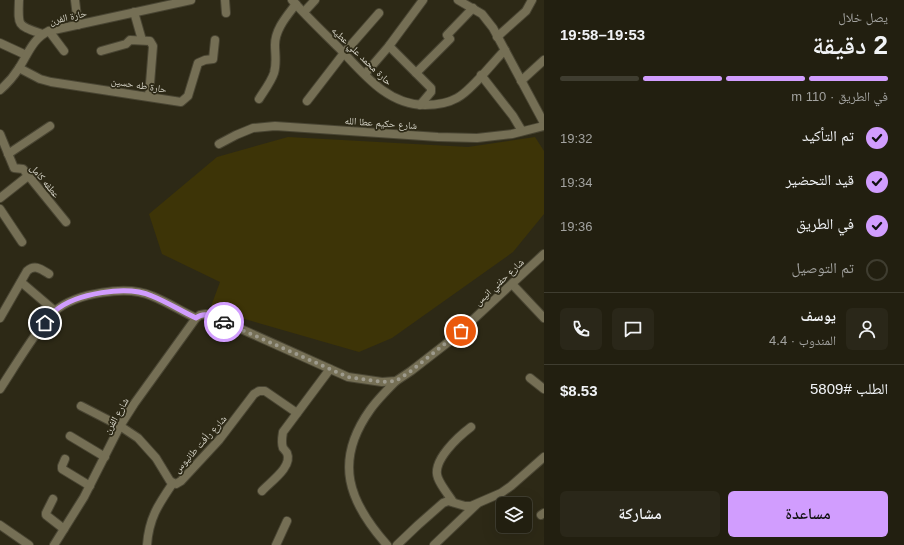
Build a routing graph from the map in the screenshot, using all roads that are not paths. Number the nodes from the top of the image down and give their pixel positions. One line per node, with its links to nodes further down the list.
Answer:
1 (19, 0): 16 (street)
2 (75, 0): 15 (street)
3 (190, 0): 11 (street, حارة الفرن)
4 (225, 0): 13 (street)
5 (316, 0): 12 (street)
6 (423, 0): 21 (street)
7 (458, 0): 10 (street)
8 (532, 0): 17 (street)
9 (294, 2): 12 (street, حارة محمد علي عطيه); 35 (street)
10 (472, 8): 17 (street); 29 (street)
11 (134, 12): 15 (street, حارة الفرن); 18 (street)
12 (304, 12): 25 (street, حارة محمد علي عطيه)
13 (226, 13)
14 (379, 13): 25 (street)
15 (78, 25): 16 (street, حارة الفرن)
16 (45, 32): 23 (street); 26 (street, حارة الفرن)
17 (497, 37): 22 (street)
18 (142, 40): 24 (street); 34 (street)
19 (216, 40): 34 (street, حارة طه حسين)
20 (0, 42): 26 (street)
21 (389, 46): 29 (street); 30 (street)
22 (505, 50): 31 (street, حارة محمد علي عطيه); 32 (street)
23 (64, 51)
24 (101, 51)
25 (344, 53): 30 (street, حارة محمد علي عطيه); 36 (street)
26 (26, 55): 28 (street, حارة الفرن)
27 (543, 58): 32 (street)
28 (19, 68): 33 (street, حارة الفرن); 34 (street, حارة طه حسين)
29 (416, 73): 37 (street)
30 (365, 74): 37 (street, حارة محمد علي عطيه)
31 (481, 75): 37 (street, حارة محمد علي عطيه); 41 (street)
32 (521, 81): 38 (street)
33 (0, 90)
34 (149, 96)
35 (259, 100)
36 (307, 101)
37 (420, 105)
38 (541, 108): 39 (street)
39 (544, 124): 41 (street, شارع حكيم عطا الله)
40 (50, 126): 44 (street)
41 (522, 131): 43 (street, شارع حكيم عطا الله)
42 (0, 134): 44 (street, عطفه كامل)
43 (219, 144)
44 (8, 154): 45 (street, عطفه كامل)
45 (28, 176): 46 (street); 48 (street, عطفه كامل)
46 (0, 198)
47 (0, 209): 49 (street)
48 (66, 222)
49 (22, 242)
50 (544, 254): 53 (street, شارع حفني انيس)
51 (49, 274): 52 (street)
52 (21, 282): 54 (street); 55 (street)
53 (512, 284): 57 (street); 60 (street, شارع حفني انيس)
54 (55, 312): 56 (street); 61 (street)
55 (0, 318)
56 (196, 318): 58 (street); 65 (street, شارع الفرن)
57 (544, 318)
58 (330, 369): 60 (street); 64 (street)
59 (530, 378): 62 (street)
60 (396, 381): 84 (street, شارع حفني انيس)
61 (0, 389)
62 (544, 389)
63 (81, 406): 65 (street, شارع رأفت طانيوس)
64 (297, 413): 71 (street, شارع رأفت طانيوس); 73 (street)
65 (120, 426): 68 (street, شارع الفرن); 71 (street, شارع رأفت طانيوس)
66 (471, 427): 75 (street)
67 (70, 436): 68 (street)
68 (105, 457): 72 (street, شارع الفرن)
69 (544, 457): 76 (street)
70 (65, 459): 72 (street)
71 (173, 484): 82 (street)
72 (90, 486): 79 (street, شارع الفرن)
73 (262, 491)
74 (53, 500): 79 (street)
75 (453, 502): 76 (street); 85 (street)
76 (479, 502): 86 (street)
77 (287, 521): 83 (street)
78 (0, 525): 80 (street)
79 (64, 529): 81 (street, شارع الفرن)
80 (29, 545)
81 (54, 545)
82 (146, 545)
83 (276, 545)
84 (387, 545)
85 (397, 545)
86 (434, 545)

